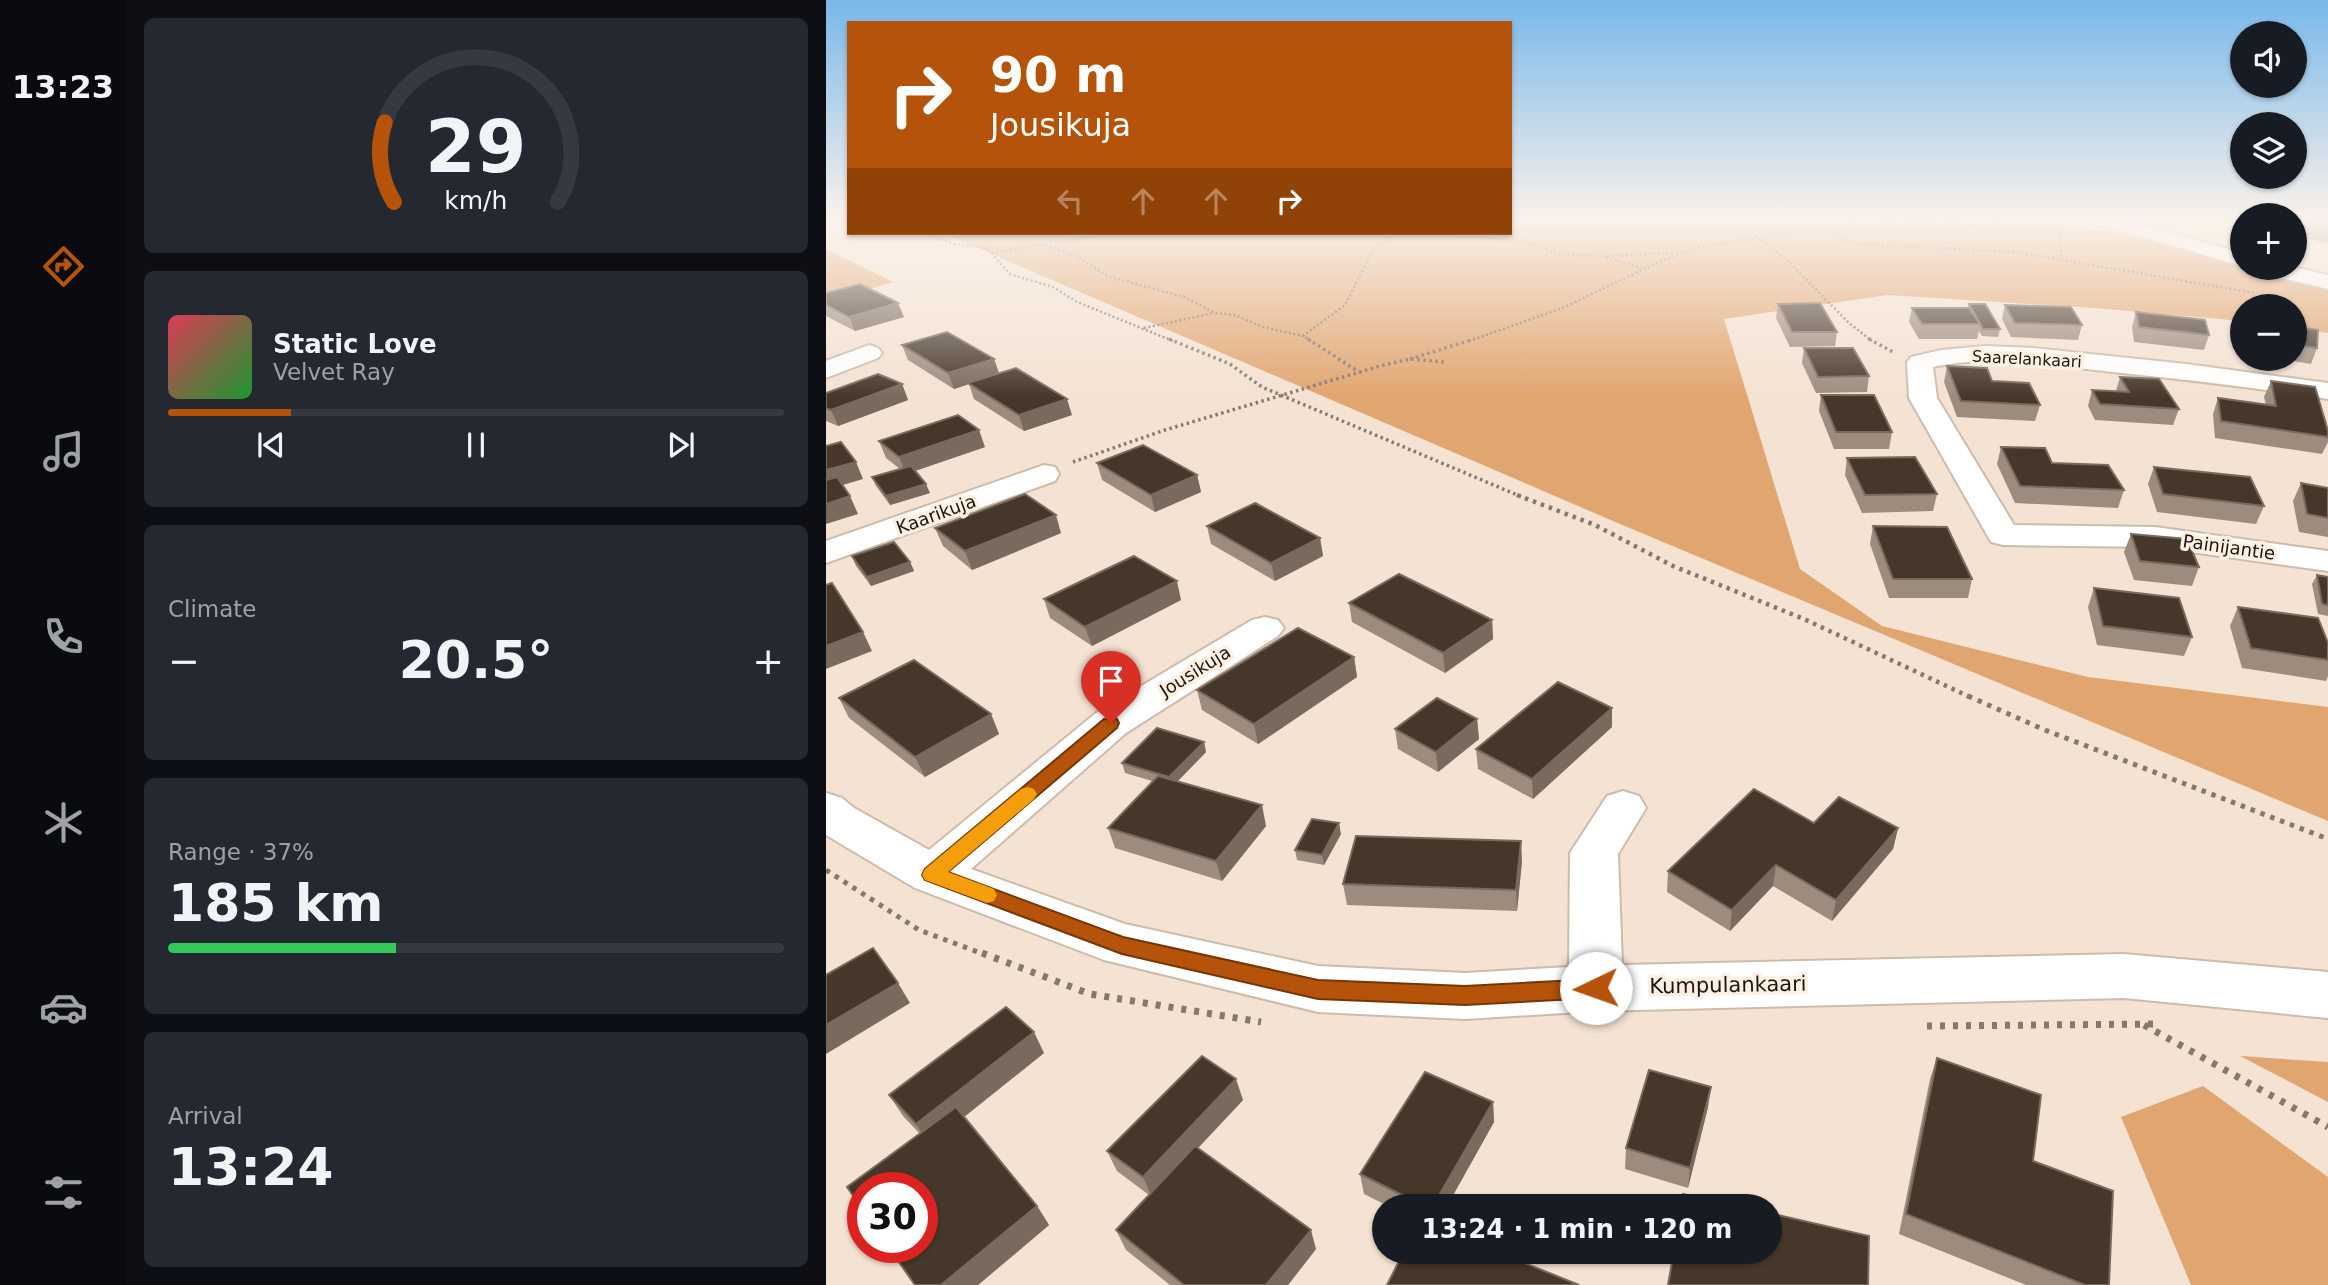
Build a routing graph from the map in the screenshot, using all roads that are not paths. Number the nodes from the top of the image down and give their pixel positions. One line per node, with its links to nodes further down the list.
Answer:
1 (869, 353): 2 (street)
2 (826, 370)
3 (2328, 391): 5 (street, Saarelankaari)
4 (1044, 474): 6 (street, Kaarikuja)
5 (2003, 535): 7 (street, Painijantie)
6 (826, 553)
7 (2328, 561)
8 (1265, 628): 11 (street, Jousikuja)
9 (1623, 807): 12 (street)
10 (826, 810): 11 (street, Kumpulankaari)
11 (932, 875): 12 (street, Kumpulankaari)
12 (1596, 988): 13 (street, Kumpulankaari)
13 (2328, 995)

